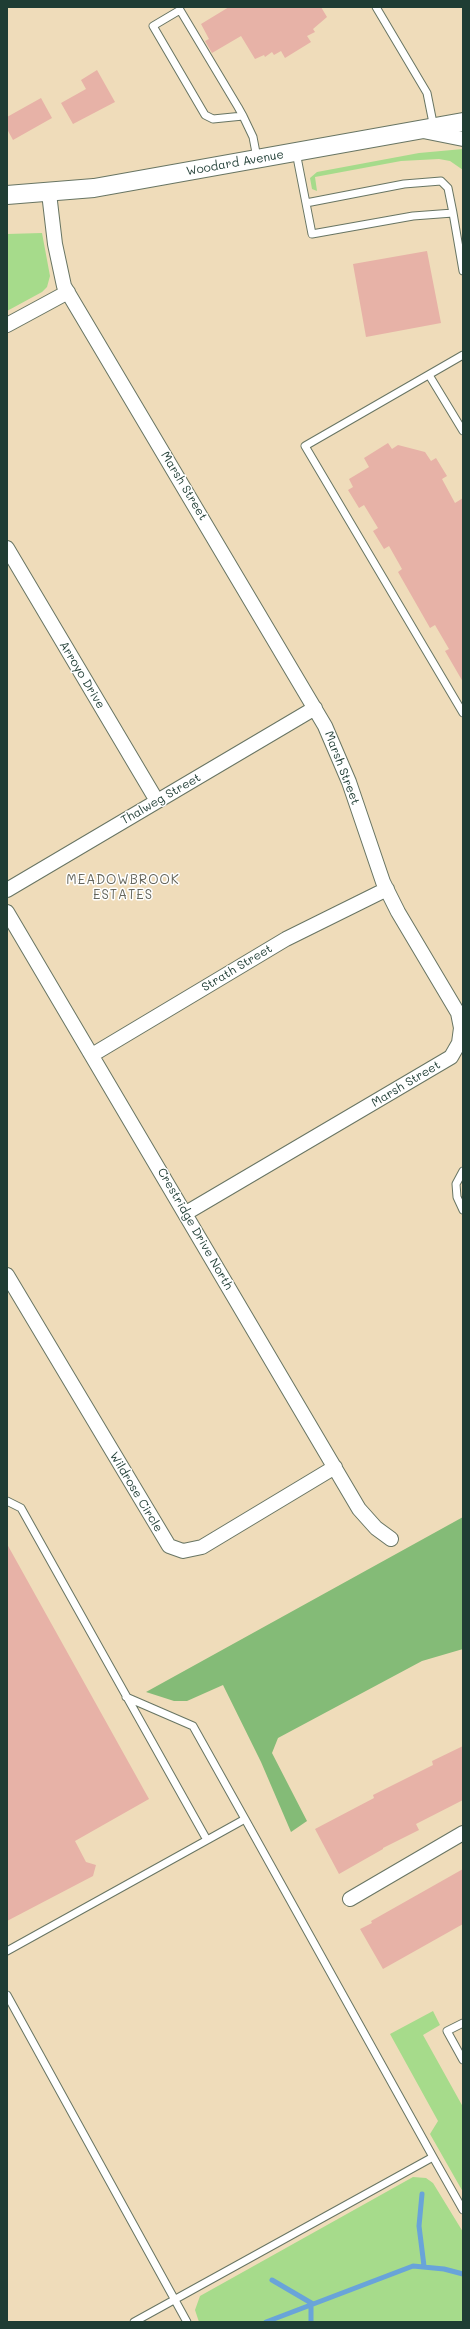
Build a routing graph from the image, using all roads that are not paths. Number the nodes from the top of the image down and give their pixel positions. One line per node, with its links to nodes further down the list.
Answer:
1 (376, 7): 4 (lane)
2 (243, 116): 2 (lane); 7 (lane)
3 (463, 122): 4 (street, Woodard Avenue)
4 (427, 129): 5 (street); 6 (street, Woodard Avenue)
5 (463, 139)
6 (296, 152): 7 (street, Woodard Avenue); 10 (lane)
7 (257, 159): 8 (street, Woodard Avenue)
8 (49, 193): 9 (street, Woodard Avenue); 13 (street, Marsh Street)
9 (7, 195)
10 (306, 202): 11 (lane); 11 (lane)
11 (453, 213): 12 (lane)
12 (463, 271)
13 (68, 292): 14 (street); 19 (street, Marsh Street)
14 (7, 325)
15 (463, 355): 16 (lane)
16 (429, 375): 17 (lane); 20 (lane)
17 (463, 431)
18 (7, 548): 21 (street, Arroyo Drive)
19 (315, 708): 21 (street, Thalweg Street); 22 (street, Marsh Street)
20 (463, 713)
21 (158, 801): 23 (street, Thalweg Street)
22 (387, 889): 25 (street, Strath Street); 28 (street, Marsh Street)
23 (7, 890)
24 (7, 912): 25 (street, Crestridge Drive North)
25 (92, 1055): 28 (street, Crestridge Drive North)
26 (463, 1171): 27 (lane)
27 (463, 1210)
28 (186, 1213): 30 (street, Crestridge Drive North)
29 (7, 1275): 30 (street, Wildrose Circle)
30 (335, 1468): 32 (street, Crestridge Drive North)
31 (7, 1501): 33 (lane)
32 (391, 1539)
33 (126, 1697): 34 (lane); 36 (lane)
34 (245, 1819): 36 (lane); 42 (lane)
35 (463, 1833): 37 (street)
36 (207, 1840): 38 (lane)
37 (350, 1899)
38 (7, 1951)
39 (7, 1994): 44 (lane)
40 (463, 2022): 41 (lane)
41 (463, 2060)
42 (433, 2157): 43 (lane); 44 (lane)
43 (463, 2210)
44 (174, 2300): 45 (lane); 46 (lane)
45 (134, 2322)
46 (187, 2322)

